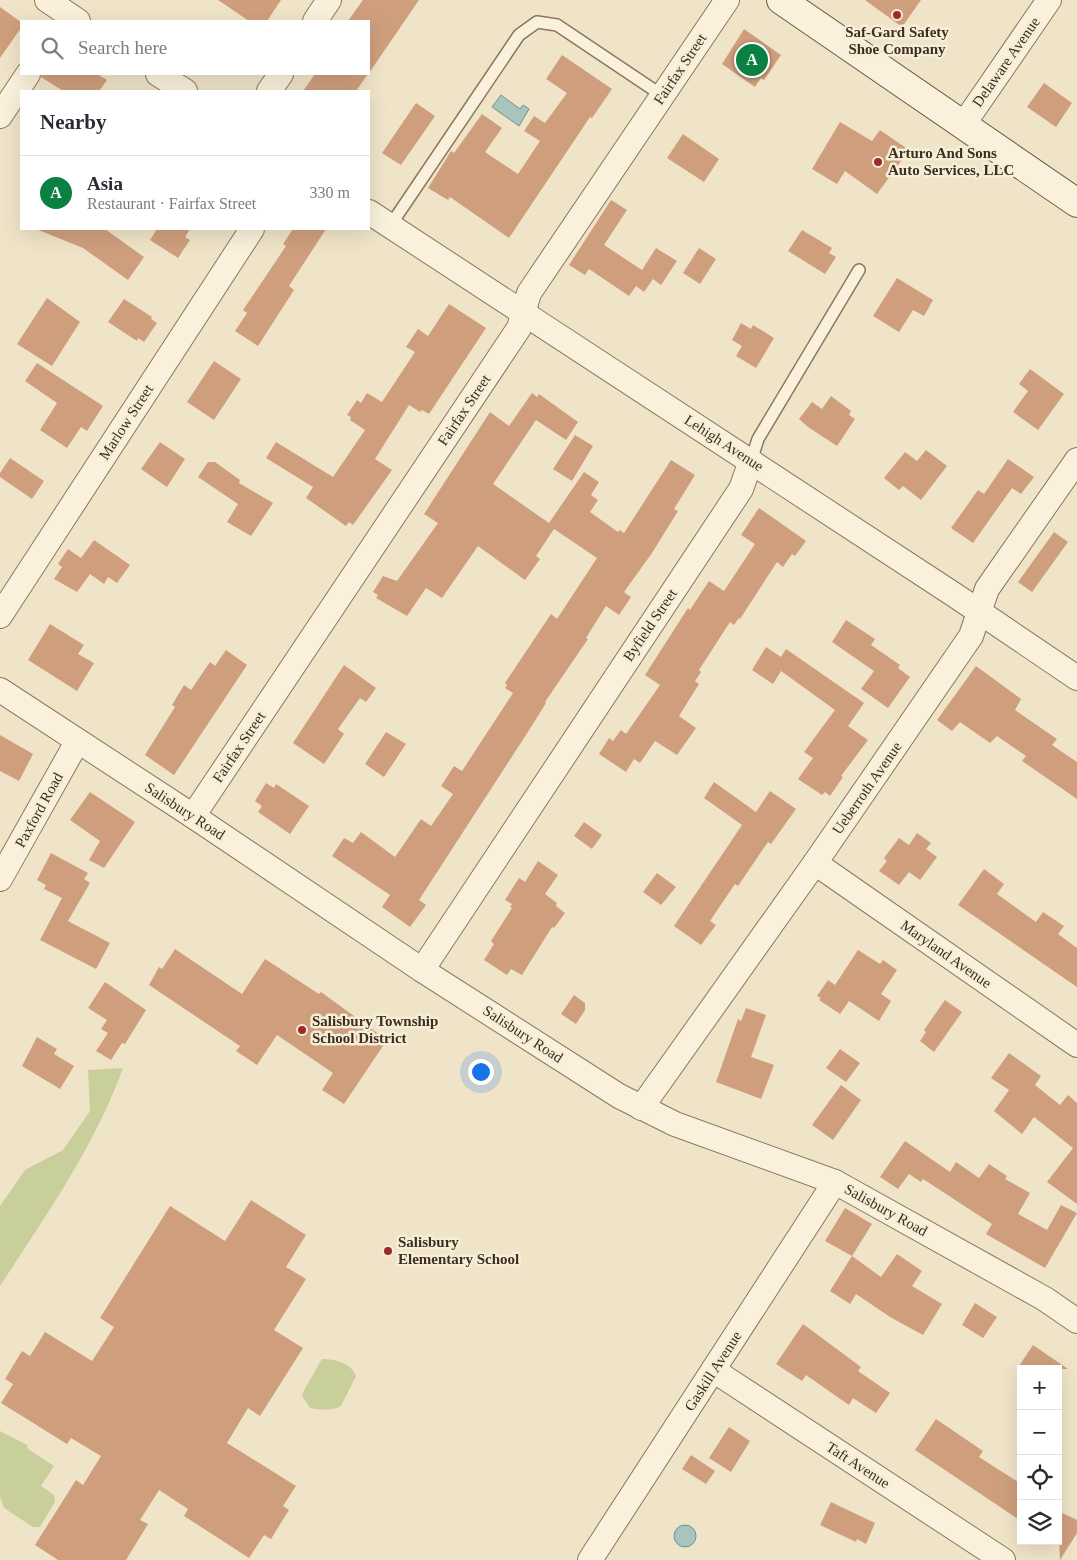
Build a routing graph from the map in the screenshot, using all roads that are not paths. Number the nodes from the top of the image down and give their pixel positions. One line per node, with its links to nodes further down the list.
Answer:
1 (47, 0): 6 (street)
2 (329, 0): 7 (street)
3 (727, 0): 13 (street, Fairfax Street)
4 (781, 0): 15 (main road)
5 (1049, 0): 15 (street, Delaware Avenue)
6 (69, 19)
7 (316, 20)
8 (27, 75): 14 (street)
9 (160, 75): 11 (street)
10 (279, 75): 12 (street)
11 (183, 90)
12 (270, 90)
13 (662, 96): 18 (lane); 21 (street, Fairfax Street)
14 (0, 116)
15 (963, 125): 16 (main road)
16 (1077, 203)
17 (370, 213): 18 (street, Lehigh Avenue)
18 (390, 226): 21 (street, Lehigh Avenue)
19 (251, 230): 25 (street, Marlow Street)
20 (859, 270): 23 (lane, Byfield Street)
21 (523, 312): 23 (street, Lehigh Avenue); 29 (street, Fairfax Street)
22 (1077, 460): 24 (street, Ueberroth Avenue)
23 (751, 461): 24 (street, Lehigh Avenue); 32 (street, Byfield Street)
24 (978, 611): 26 (street, Lehigh Avenue); 30 (street, Ueberroth Avenue)
25 (0, 616)
26 (1077, 678)
27 (0, 690): 28 (street, Salisbury Road)
28 (77, 742): 29 (street, Salisbury Road); 31 (street, Paxford Road)
29 (193, 816): 32 (street, Salisbury Road)
30 (815, 863): 33 (street, Maryland Avenue); 34 (street, Ueberroth Avenue)
31 (0, 879)
32 (422, 970): 34 (street, Salisbury Road)
33 (1077, 1045)
34 (641, 1108): 35 (street, Salisbury Road)
35 (835, 1182): 36 (street, Salisbury Road); 37 (street, Gaskill Avenue)
36 (1077, 1321)
37 (713, 1370): 38 (street, Gaskill Avenue); 39 (street, Taft Avenue)
38 (590, 1560)
39 (1003, 1560)

